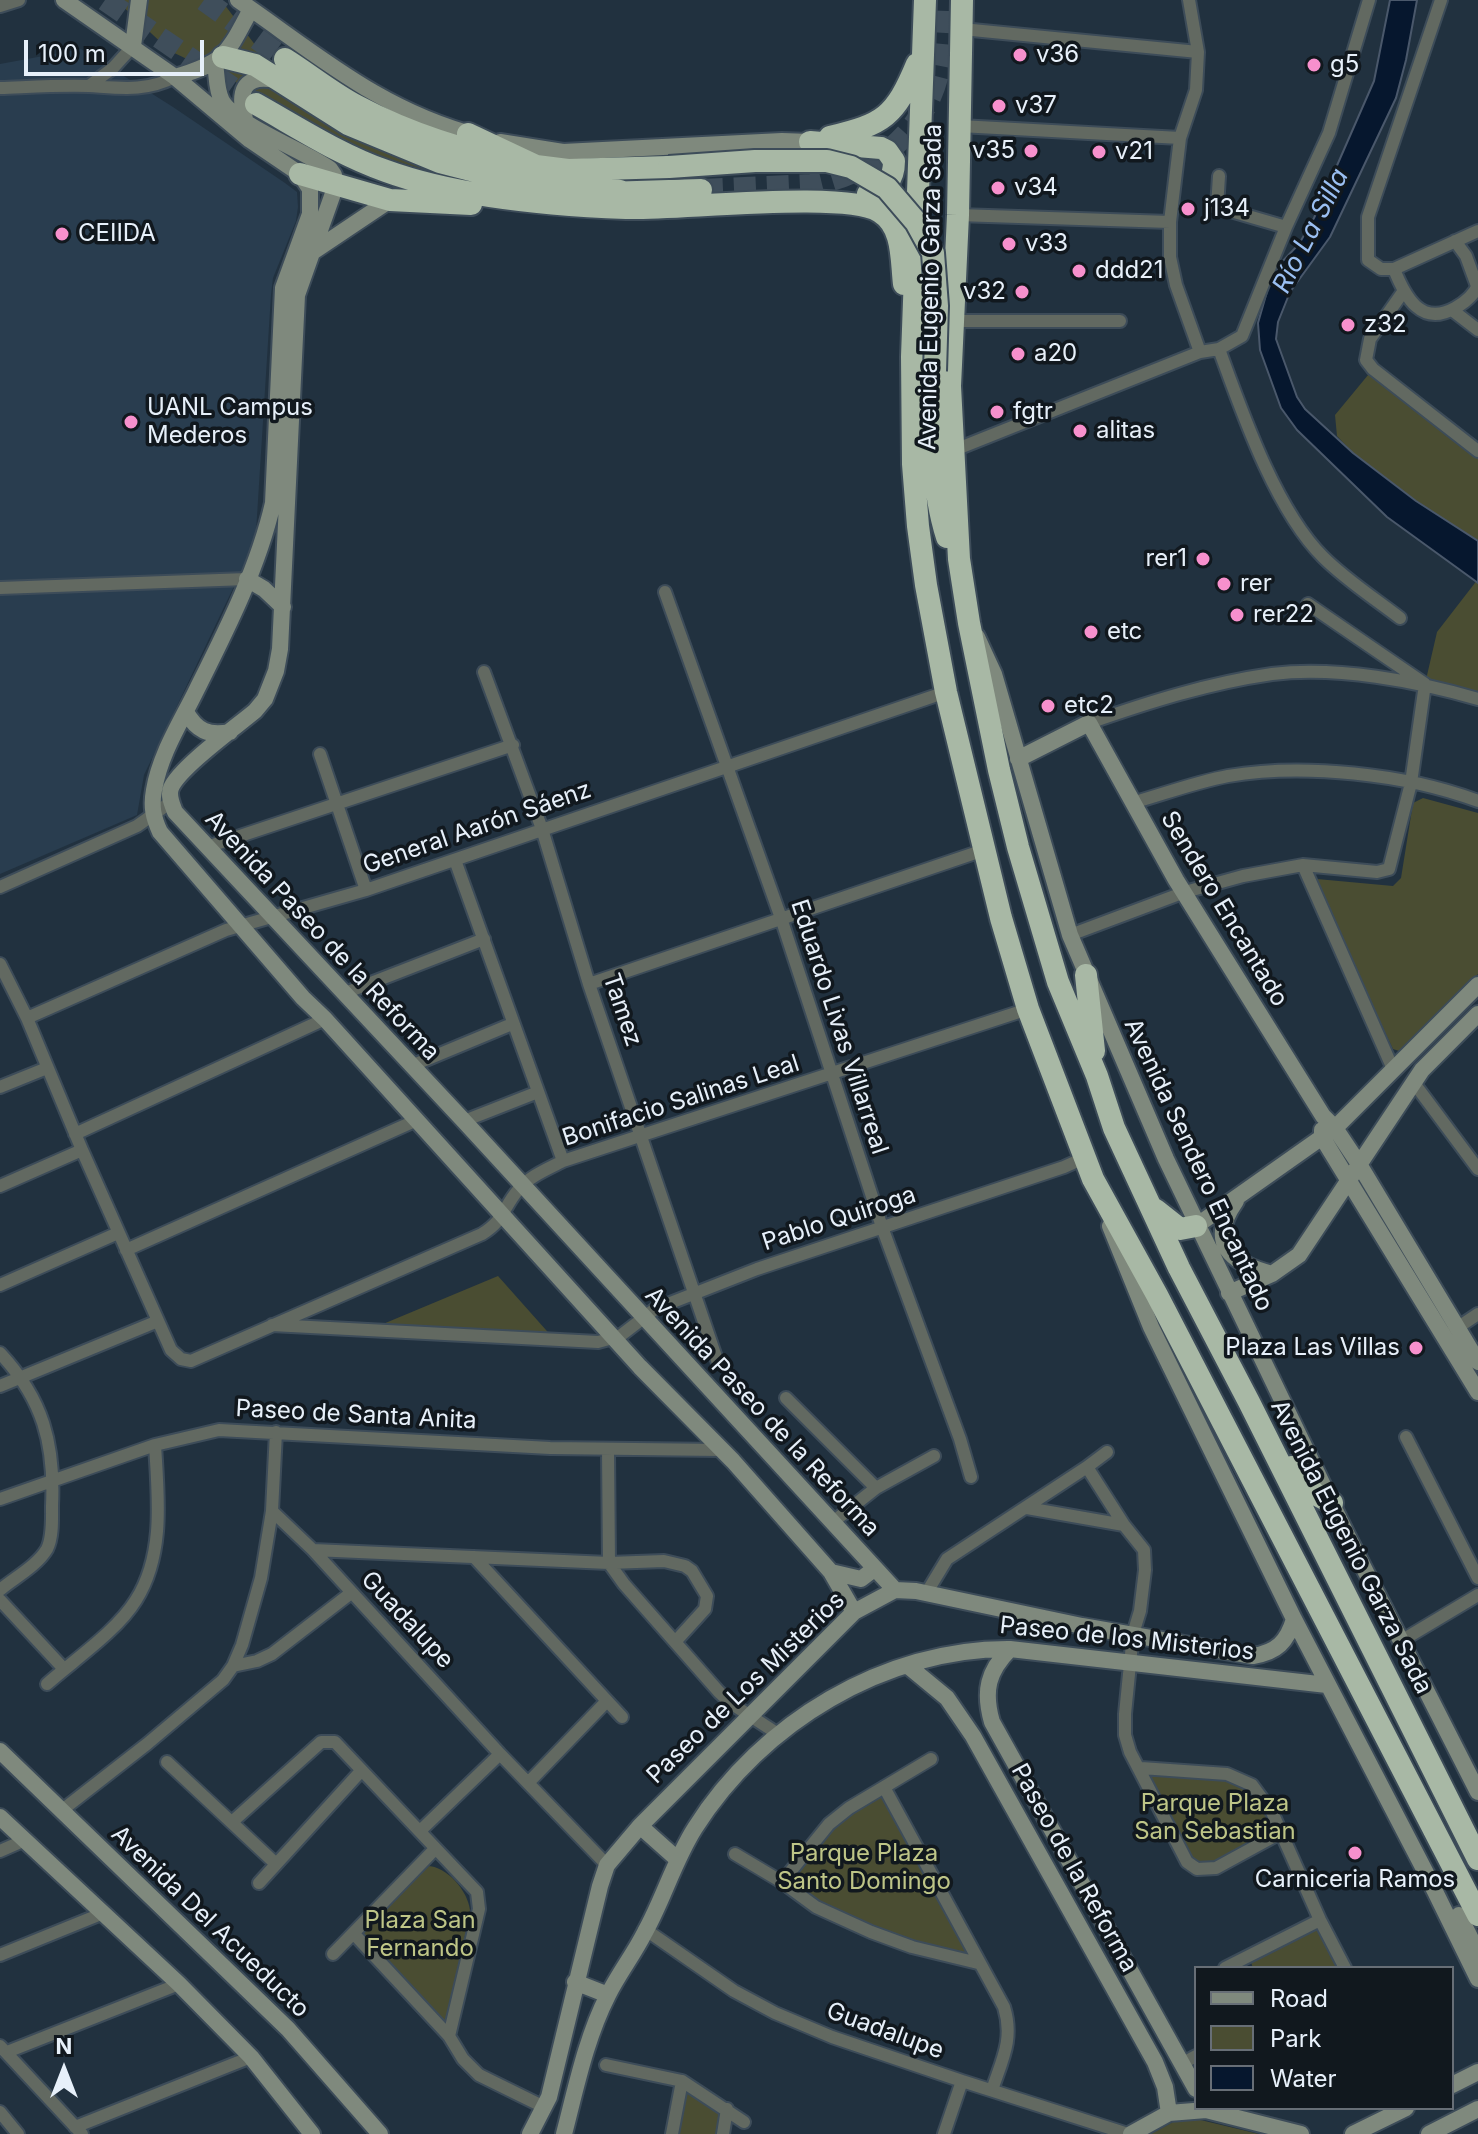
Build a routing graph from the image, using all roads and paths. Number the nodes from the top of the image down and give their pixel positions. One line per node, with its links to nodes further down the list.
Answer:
1 (19, 0): 10 (street)
2 (64, 0): 12 (street)
3 (139, 0): 12 (street)
4 (925, 0): 14 (highway, Avenida Eugenio Garza Sada)
5 (962, 0): 11 (highway, Avenida Eugenio Garza Sada)
6 (1189, 0): 13 (street)
7 (1369, 0): 38 (street)
8 (1441, 0): 42 (street)
9 (244, 4): 16 (street); 23 (street)
10 (0, 6)
11 (962, 29): 13 (street); 22 (highway, Avenida Eugenio Garza Sada)
12 (133, 46): 17 (street); 19 (street)
13 (1198, 52): 24 (street)
14 (921, 55): 25 (highway); 51 (highway, Avenida Eugenio Garza Sada)
15 (285, 59): 26 (highway)
16 (219, 60): 17 (street); 18 (highway); 21 (street)
17 (175, 77): 19 (street); 28 (street)
18 (278, 80): 21 (street); 31 (highway)
19 (89, 86): 20 (street)
20 (0, 88)
21 (250, 112): 29 (street); 33 (highway)
22 (960, 126): 24 (street); 36 (highway, Avenida Eugenio Garza Sada)
23 (468, 134): 25 (street); 26 (highway)
24 (1180, 138): 37 (street)
25 (810, 142): 34 (highway)
26 (536, 166): 54 (highway, bridge)
27 (1219, 176): 38 (street)
28 (303, 178): 29 (highway); 55 (street)
29 (336, 185): 32 (highway); 41 (street)
30 (701, 190): 31 (highway)
31 (620, 191): 33 (highway)
32 (390, 200): 35 (highway); 41 (street)
33 (549, 201): 35 (highway)
34 (783, 203): 35 (highway); 51 (highway)
35 (584, 204)
36 (958, 215): 37 (street); 46 (highway, Avenida Eugenio Garza Sada)
37 (1170, 222): 50 (street)
38 (1286, 227): 49 (street)
39 (1478, 231): 40 (street)
40 (1455, 241): 42 (street); 43 (street)
41 (311, 253): 59 (street)
42 (1394, 269): 44 (street)
43 (1477, 290): 45 (street)
44 (1403, 292): 45 (street); 53 (street)
45 (1452, 310): 48 (street)
46 (953, 321): 47 (street); 52 (highway, Avenida Eugenio Garza Sada)
47 (1120, 321)
48 (1478, 330)
49 (1219, 349): 50 (street); 60 (street)
50 (1200, 352): 52 (street)
51 (912, 357): 64 (highway, Avenida Eugenio Garza Sada)
52 (952, 451): 54 (highway, Avenida Eugenio Garza Sada)
53 (1478, 451)
54 (959, 559): 61 (highway, Avenida Eugenio Garza Sada)
55 (247, 579): 56 (street); 59 (street); 66 (street)
56 (0, 588)
57 (665, 592): 72 (street, Eduardo Livas Villarreal)
58 (1308, 604): 63 (street)
59 (283, 607): 68 (street)
60 (1400, 618)
61 (969, 623): 71 (street, Avenida Sendero Encantado); 108 (highway, Avenida Eugenio Garza Sada)
62 (484, 672): 69 (street, Tamez)
63 (1425, 684): 65 (street); 67 (street); 73 (street)
64 (946, 692): 72 (street, General Aarón Sáenz); 81 (highway, Avenida Eugenio Garza Sada)
65 (1478, 699)
66 (186, 712): 68 (street); 78 (street)
67 (1089, 723): 71 (street); 76 (street, Sendero Encantado)
68 (230, 732): 75 (street)
69 (513, 745): 77 (street); 79 (street, Tamez)
70 (320, 754): 77 (street)
71 (1018, 759): 90 (street, Avenida Sendero Encantado)
72 (725, 766): 79 (street, General Aarón Sáenz); 88 (street, Eduardo Livas Villarreal)
73 (1411, 783): 74 (street); 76 (street); 83 (street)
74 (1478, 801)
75 (171, 802): 78 (street); 80 (street, Avenida Paseo de la Reforma)
76 (1132, 803): 86 (street, Sendero Encantado)
77 (338, 805): 80 (street); 85 (street)
78 (153, 817): 84 (street); 89 (street, Avenida Paseo de la Reforma)
79 (542, 829): 82 (street, General Aarón Sáenz); 94 (street, Tamez)
80 (207, 847): 87 (street, Avenida Paseo de la Reforma)
81 (984, 850): 88 (street); 99 (highway, Avenida Eugenio Garza Sada)
82 (455, 860): 85 (street, General Aarón Sáenz); 91 (street)
83 (1303, 865): 86 (street); 106 (street)
84 (0, 887)
85 (366, 890): 87 (street, General Aarón Sáenz)
86 (1185, 892): 90 (street); 114 (street, Sendero Encantado)
87 (274, 917): 89 (street, General Aarón Sáenz); 97 (street, Avenida Paseo de la Reforma)
88 (781, 918): 94 (street); 107 (street, Eduardo Livas Villarreal)
89 (238, 926): 101 (street, General Aarón Sáenz); 102 (street, Avenida Paseo de la Reforma)
90 (1070, 935): 93 (street, Avenida Sendero Encantado)
91 (484, 939): 97 (street); 103 (street)
92 (0, 964): 95 (street)
93 (1086, 975): 108 (highway); 129 (street, Avenida Sendero Encantado)
94 (589, 984): 116 (street, Tamez)
95 (4, 985): 101 (street)
96 (1478, 985): 98 (street)
97 (345, 993): 104 (street, Avenida Paseo de la Reforma)
98 (1462, 999): 100 (street); 106 (street)
99 (1028, 1009): 107 (street, Bonifacio Salinas Leal); 118 (highway, Avenida Eugenio Garza Sada)
100 (1477, 1016): 109 (street)
101 (27, 1018): 105 (street)
102 (325, 1019): 112 (street, Avenida Paseo de la Reforma); 115 (street)
103 (512, 1024): 104 (street); 111 (street)
104 (411, 1066): 113 (street, Avenida Paseo de la Reforma)
105 (47, 1068): 110 (street); 115 (street)
106 (1393, 1069): 114 (street)
107 (834, 1074): 116 (street, Bonifacio Salinas Leal); 130 (street, Eduardo Livas Villarreal)
108 (1097, 1076): 127 (highway, Avenida Eugenio Garza Sada)
109 (1414, 1083): 120 (street); 121 (street)
110 (0, 1087)
111 (538, 1092): 113 (street); 119 (street)
112 (417, 1120): 128 (street, Avenida Paseo de la Reforma); 132 (street)
113 (464, 1121): 124 (street, Avenida Paseo de la Reforma)
114 (1327, 1127): 120 (street, Sendero Encantado); 123 (street, Sendero Encantado); 126 (street)
115 (75, 1134): 117 (street)
116 (642, 1136): 119 (street, Bonifacio Salinas Leal); 135 (street, Tamez)
117 (82, 1150): 125 (street); 131 (street)
118 (1084, 1158): 122 (highway, Avenida Eugenio Garza Sada); 130 (street, Pablo Quiroga)
119 (563, 1161): 124 (street, Bonifacio Salinas Leal)
120 (1359, 1164): 123 (street); 141 (street, Sendero Encantado)
121 (1478, 1169)
122 (1093, 1179): 181 (street, Avenida Eugenio Garza Sada); 223 (highway, Avenida Eugenio Garza Sada)
123 (1347, 1181): 133 (street); 141 (street, Sendero Encantado)
124 (522, 1185): 128 (street, Bonifacio Salinas Leal); 138 (street, Avenida Paseo de la Reforma)
125 (0, 1186)
126 (1242, 1193): 129 (street); 133 (street)
127 (1150, 1203): 129 (highway); 150 (highway, Avenida Eugenio Garza Sada)
128 (503, 1216): 140 (street); 142 (street, Avenida Paseo de la Reforma)
129 (1196, 1226): 136 (street, Avenida Sendero Encantado)
130 (882, 1227): 135 (street, Pablo Quiroga); 159 (street, Eduardo Livas Villarreal)
131 (118, 1233): 132 (street); 134 (street)
132 (126, 1250): 139 (street)
133 (1272, 1274): 136 (street)
134 (0, 1285)
135 (696, 1293): 138 (street, Pablo Quiroga); 145 (street, Tamez)
136 (1229, 1293): 163 (street, Avenida Sendero Encantado)
137 (1478, 1314): 141 (street)
138 (643, 1317): 142 (street, Pablo Quiroga); 166 (street, Avenida Paseo de la Reforma)
139 (158, 1321): 140 (street); 146 (street)
140 (270, 1325): 142 (street)
141 (1452, 1331): 144 (street, Sendero Encantado); 148 (street, Sendero Encantado)
142 (615, 1337): 155 (street, Avenida Paseo de la Reforma)
143 (0, 1353): 146 (street)
144 (1478, 1362)
145 (718, 1363)
146 (23, 1378): 147 (street); 160 (street)
147 (0, 1386)
148 (1478, 1392)
149 (786, 1398): 161 (street)
150 (1262, 1428): 163 (highway); 216 (highway, Avenida Eugenio Garza Sada)
151 (276, 1432): 153 (street, Paseo de Santa Anita); 154 (street, Paseo de Santa Anita); 165 (street)
152 (1406, 1437): 173 (street)
153 (155, 1445): 160 (street, Paseo de Santa Anita); 189 (street)
154 (608, 1450): 155 (street, Paseo de Santa Anita); 170 (street)
155 (721, 1450): 172 (street, Avenida Paseo de la Reforma)
156 (1107, 1452): 158 (street)
157 (934, 1456): 161 (street)
158 (1087, 1467): 164 (street); 167 (street)
159 (971, 1477)
160 (54, 1481): 162 (street, Paseo de Santa Anita); 174 (street)
161 (876, 1488): 166 (street)
162 (0, 1499)
163 (1332, 1503): 183 (street, Avenida Sendero Encantado)
164 (1027, 1508): 167 (street); 176 (street)
165 (272, 1511): 168 (street, Guadalupe); 188 (street)
166 (833, 1522): 171 (street, Avenida Paseo de la Reforma)
167 (1124, 1525): 182 (street)
168 (313, 1550): 169 (street); 177 (street, Guadalupe)
169 (474, 1557): 170 (street); 192 (street)
170 (609, 1563): 184 (street); 184 (street)
171 (874, 1569): 172 (street); 175 (street, Avenida Paseo de la Reforma)
172 (831, 1572): 180 (street, Avenida Paseo de la Reforma)
173 (1478, 1578)
174 (0, 1590)
175 (895, 1590): 176 (street, Paseo de Los Misterios); 180 (street, Paseo de Los Misterios)
176 (927, 1592): 182 (street, Paseo de Los Misterios)
177 (351, 1593): 188 (street); 197 (street, Guadalupe)
178 (1478, 1595): 183 (street)
179 (0, 1600): 189 (street)
180 (854, 1612): 193 (street, Paseo de Los Misterios)
181 (1294, 1619): 182 (street, Paseo de Los Misterios); 191 (street, Avenida Eugenio Garza Sada)
182 (1133, 1634): 186 (street)
183 (1401, 1641): 204 (street, Avenida Sendero Encantado)
184 (675, 1642): 193 (street)
185 (1010, 1649): 186 (street, Paseo de los Misterios); 187 (street, Paseo de los Misterios); 240 (street, Paseo de la Reforma)
186 (1130, 1662): 191 (street, Paseo de los Misterios); 200 (street)
187 (907, 1665): 195 (street, Paseo de los Misterios); 254 (street, Paseo de la Reforma)
188 (233, 1666): 205 (street)
189 (64, 1669): 190 (street)
190 (47, 1684)
191 (1327, 1685): 219 (street, Avenida Eugenio Garza Sada)
192 (606, 1702): 194 (street); 202 (street)
193 (750, 1714): 195 (street); 208 (street, Paseo de Los Misterios)
194 (622, 1717)
195 (778, 1734): 215 (street, Paseo de los Misterios)
196 (0, 1751): 205 (street, Avenida Del Acueducto)
197 (500, 1754): 202 (street, Guadalupe); 209 (street)
198 (931, 1759): 203 (street)
199 (167, 1762): 207 (street)
200 (1141, 1768): 210 (street); 210 (street)
201 (361, 1771): 207 (street); 209 (street); 217 (street)
202 (528, 1783): 218 (street, Guadalupe)
203 (884, 1787): 220 (street); 231 (street)
204 (1478, 1792)
205 (61, 1811): 259 (street, Avenida Del Acueducto)
206 (0, 1817): 211 (street)
207 (232, 1822): 217 (street)
208 (640, 1826): 215 (street); 218 (street, Paseo de Los Misterios)
209 (420, 1831): 212 (street)
210 (1282, 1832): 224 (street)
211 (25, 1840): 213 (street); 222 (street)
212 (435, 1849): 226 (street); 237 (street)
213 (0, 1851)
214 (735, 1854): 220 (street)
215 (677, 1859): 225 (street, Paseo de los Misterios)
216 (1478, 1859)
217 (276, 1864): 221 (street)
218 (607, 1865): 234 (street, Paseo de Los Misterios)
219 (1426, 1873): 227 (street); 233 (street, Avenida Eugenio Garza Sada)
220 (782, 1882): 231 (street)
221 (259, 1883)
222 (101, 1914): 229 (street); 235 (street)
223 (1478, 1915)
224 (1320, 1920): 230 (street); 232 (street)
225 (646, 1930): 236 (street, Paseo de los Misterios); 244 (street, Guadalupe)
226 (354, 1934): 228 (street); 237 (street)
227 (1478, 1953)
228 (333, 1954)
229 (0, 1955)
230 (1251, 1962)
231 (978, 1963): 246 (street)
232 (1344, 1966)
233 (1478, 1979)
234 (575, 1982): 236 (street); 247 (street, Paseo de Los Misterios)
235 (179, 1984): 238 (street); 239 (street)
236 (608, 1995): 261 (street, Paseo de los Misterios)
237 (449, 2036): 247 (street)
238 (3, 2049): 256 (street)
239 (251, 2057): 256 (street); 258 (street)
240 (1190, 2060)
241 (606, 2065): 243 (street)
242 (1478, 2072): 245 (street)
243 (682, 2081): 248 (street); 262 (street)
244 (962, 2081): 246 (street, Guadalupe); 264 (street)
245 (1454, 2084)
246 (992, 2090): 265 (street, Guadalupe)
247 (544, 2107): 260 (street, Paseo de Los Misterios)
248 (727, 2109): 255 (street); 263 (street)
249 (1478, 2109): 268 (street)
250 (1197, 2110): 254 (street)
251 (1210, 2110): 266 (street)
252 (1402, 2110): 267 (street)
253 (0, 2112): 257 (street)
254 (1169, 2113): 265 (street)
255 (744, 2122)
256 (79, 2130)
257 (18, 2134)
258 (312, 2134)
259 (380, 2134)
260 (530, 2134)
261 (564, 2134)
262 (672, 2134)
263 (723, 2134)
264 (944, 2134)
265 (1130, 2134)
266 (1301, 2134)
267 (1353, 2134)
268 (1430, 2134)

